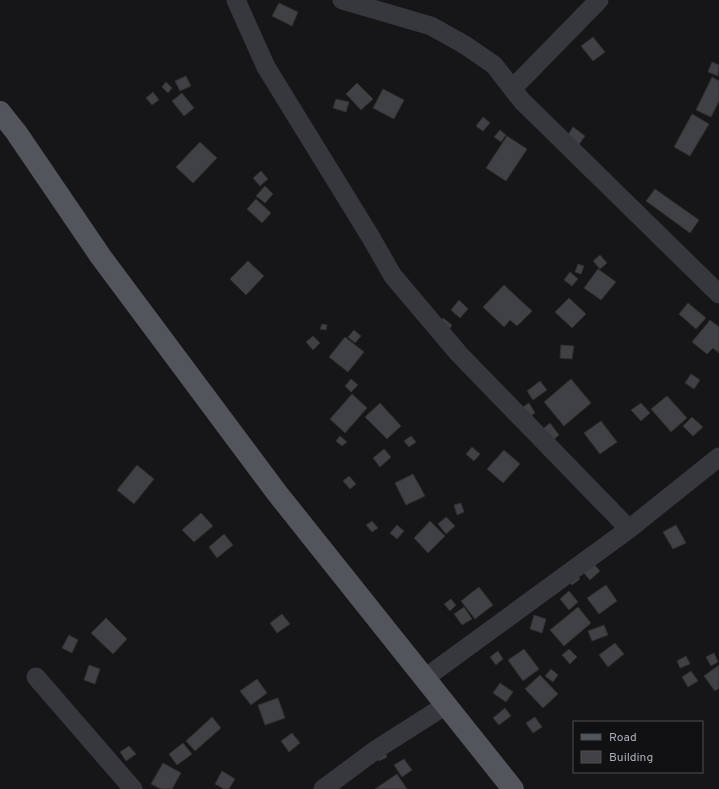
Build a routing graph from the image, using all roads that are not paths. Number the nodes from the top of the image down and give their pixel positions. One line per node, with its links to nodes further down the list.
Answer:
1 (236, 0): 8 (street)
2 (342, 0): 4 (street)
3 (599, 0): 4 (street)
4 (512, 88): 6 (street)
5 (0, 112): 10 (main road)
6 (719, 294)
7 (719, 457): 8 (street)
8 (629, 529): 10 (street)
9 (36, 678): 12 (street)
10 (425, 678): 11 (main road)
11 (446, 705): 13 (street); 14 (main road)
12 (132, 789)
13 (323, 789)
14 (513, 789)

